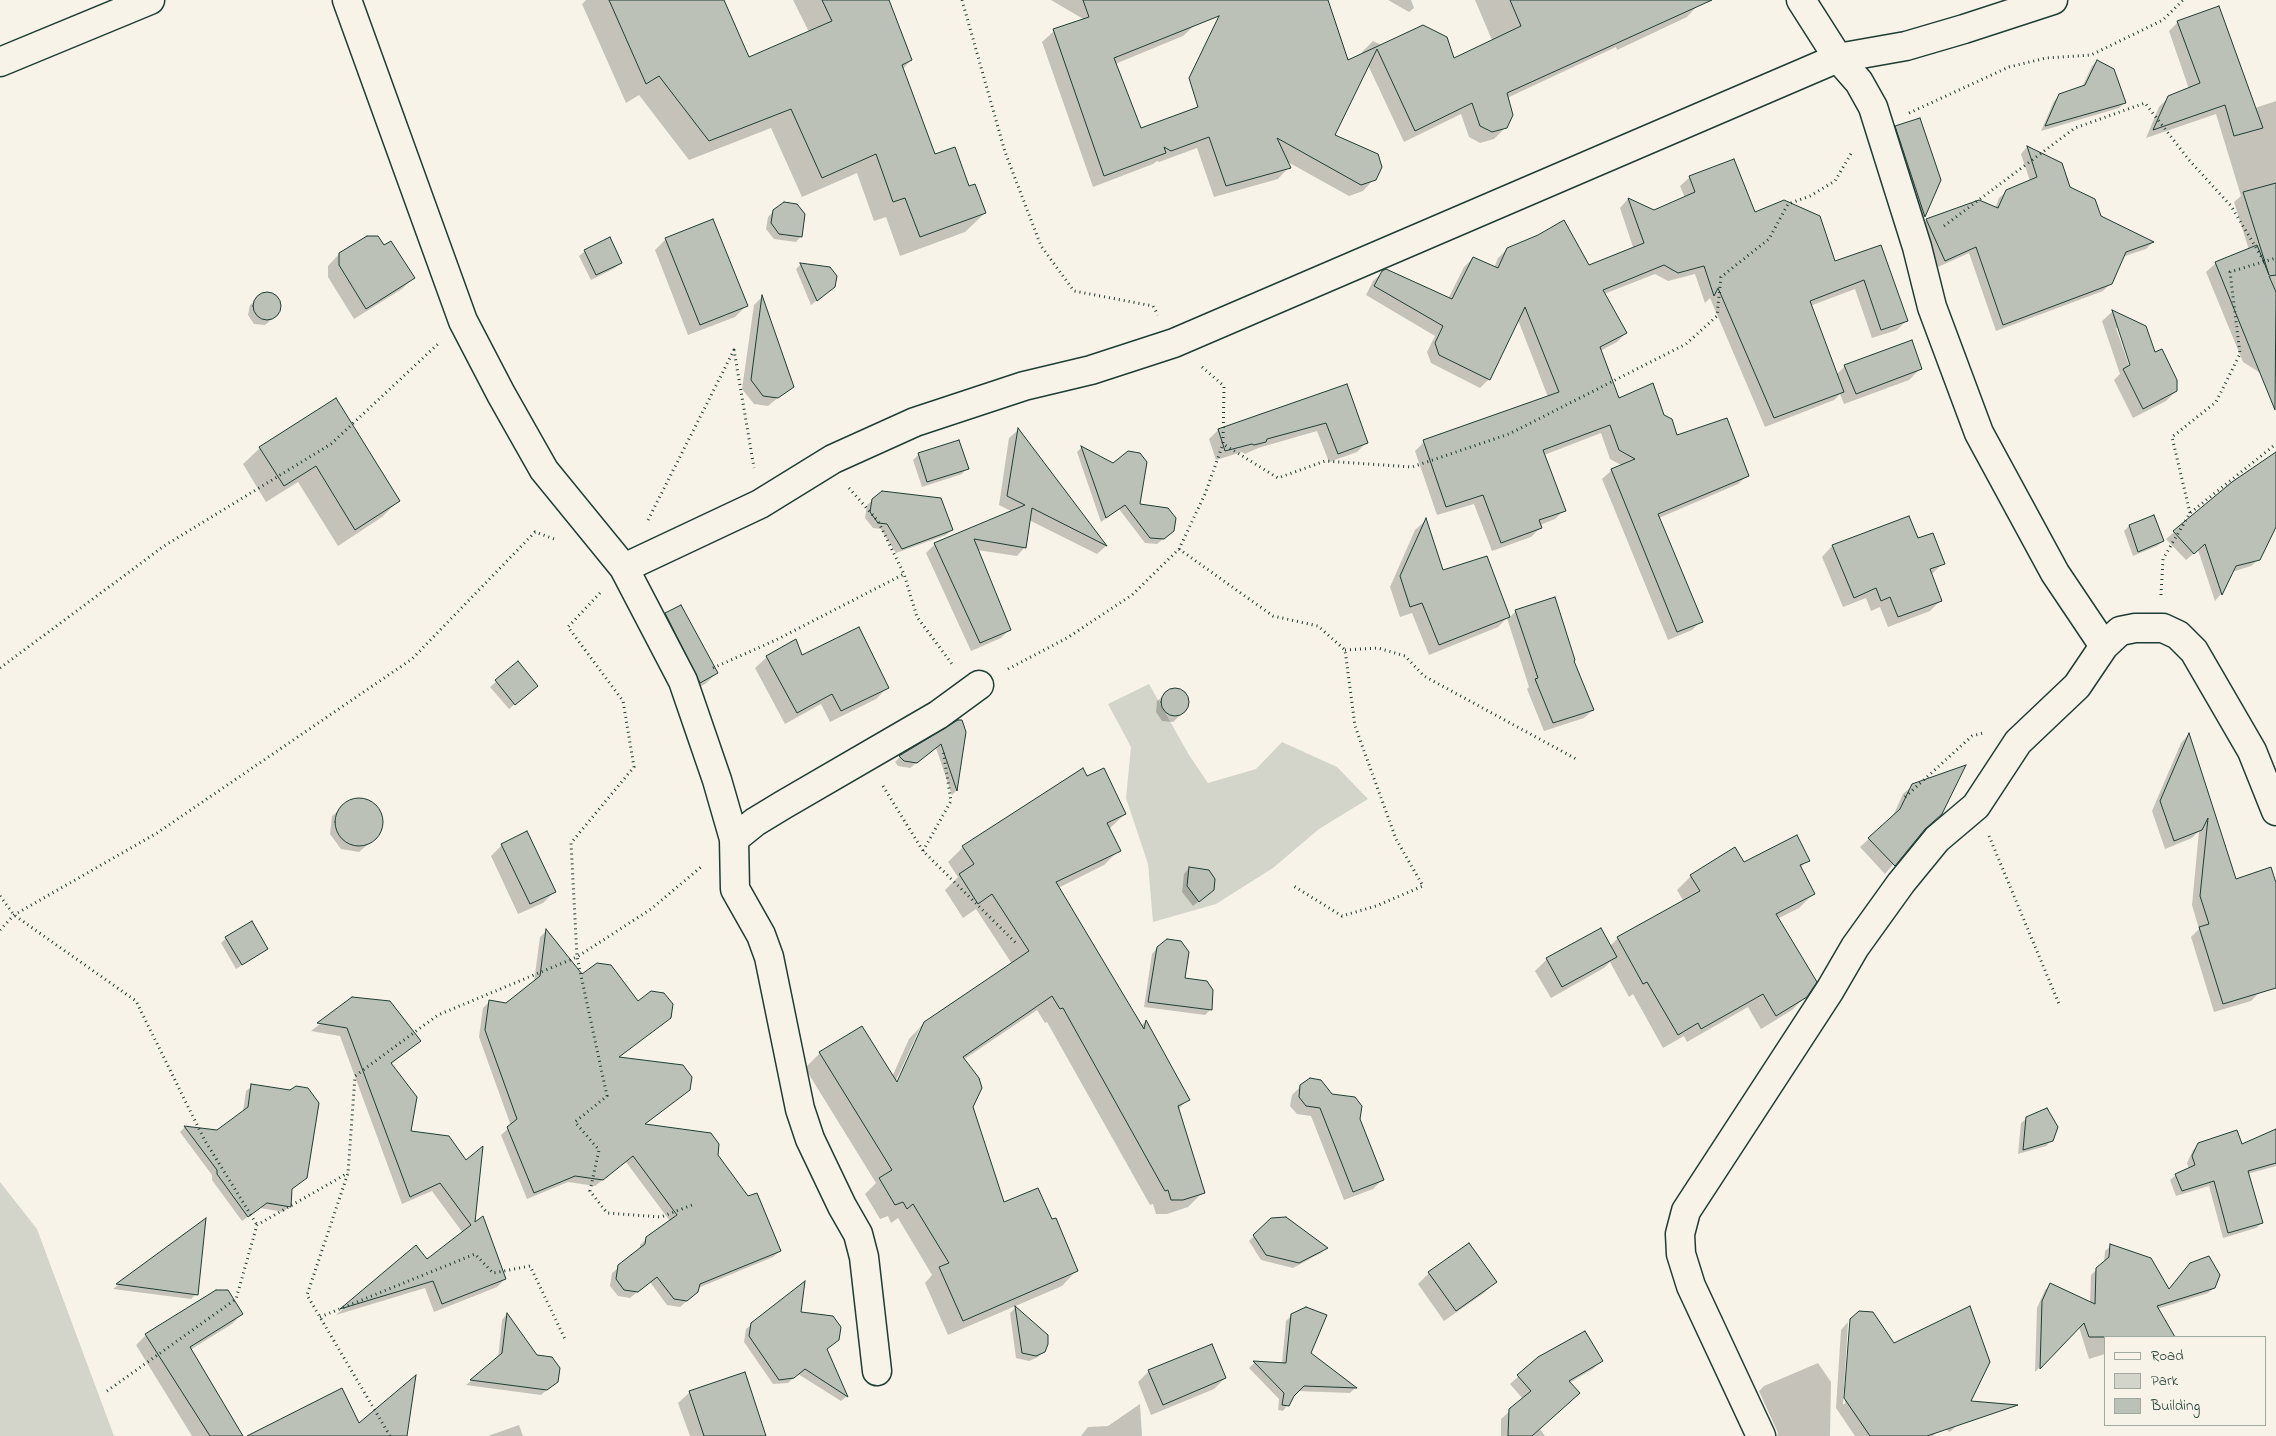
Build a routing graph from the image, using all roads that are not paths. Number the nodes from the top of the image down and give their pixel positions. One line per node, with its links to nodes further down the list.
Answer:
1 (150, 0): 6 (street)
2 (346, 0): 7 (street)
3 (1801, 0): 5 (street)
4 (2052, 0): 5 (street)
5 (1838, 58): 7 (street); 8 (street)
6 (0, 62)
7 (624, 568): 11 (street)
8 (2104, 646): 10 (street); 13 (street)
9 (979, 685): 11 (street)
10 (2276, 811)
11 (734, 839): 12 (street)
12 (877, 1371)
13 (1761, 1436)

